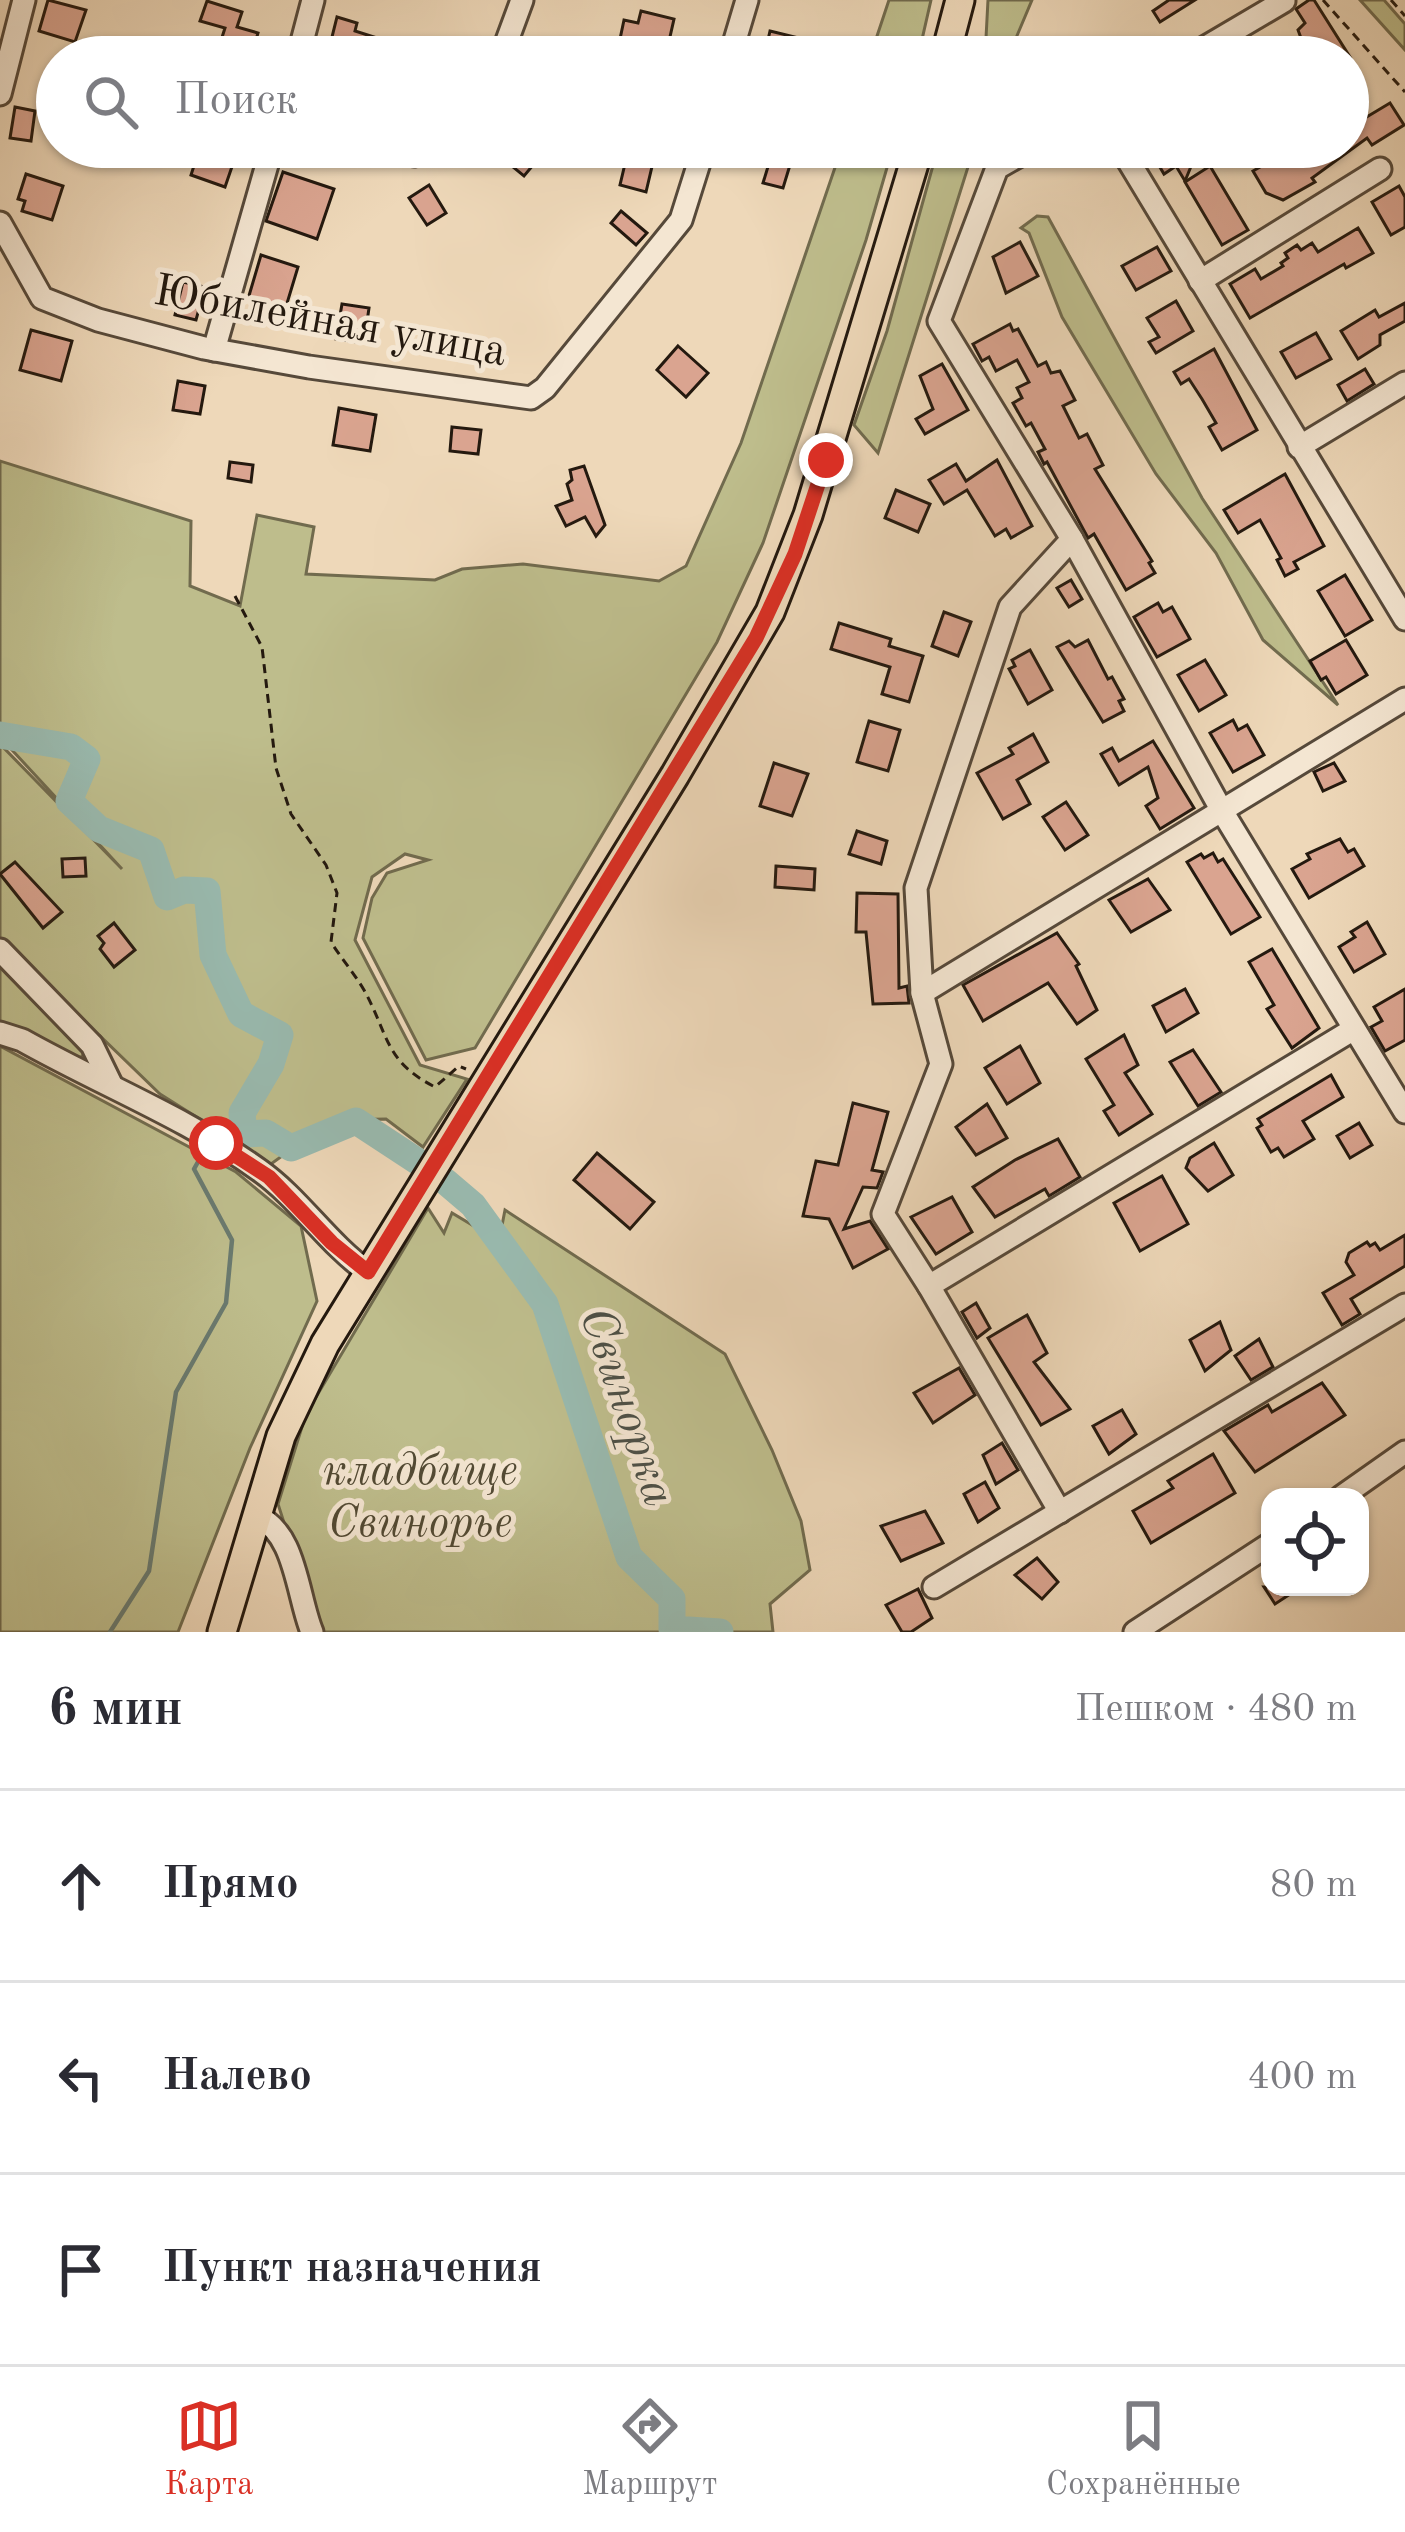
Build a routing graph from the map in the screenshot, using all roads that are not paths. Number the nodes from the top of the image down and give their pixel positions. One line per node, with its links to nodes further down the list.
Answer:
1 (24, 0): 12 (street)
2 (314, 0): 7 (street)
3 (522, 0): 8 (street)
4 (747, 0): 9 (street)
5 (960, 0): 10 (main road)
6 (1284, 1): 11 (street)
7 (304, 36)
8 (509, 36)
9 (736, 36)
10 (951, 36)
11 (1225, 36)
12 (0, 94)
13 (266, 168): 21 (street)
14 (697, 168): 21 (street, Юбилейная улица)
15 (913, 168): 34 (main road)
16 (997, 168): 24 (street)
17 (1133, 168): 20 (street)
18 (1380, 169): 20 (street)
19 (0, 223): 21 (street, Юбилейная улица)
20 (1200, 281): 23 (street)
21 (214, 350)
22 (1405, 383): 23 (street)
23 (1299, 447): 25 (street)
24 (1072, 538): 27 (street); 29 (street)
25 (1404, 617)
26 (1405, 699): 27 (street)
27 (1222, 811): 29 (street); 30 (street)
28 (0, 950): 32 (street)
29 (922, 993): 35 (street)
30 (1354, 1029): 33 (street); 35 (street)
31 (0, 1033): 32 (street)
32 (112, 1086): 34 (street)
33 (1405, 1112)
34 (368, 1272): 40 (main road)
35 (929, 1286): 39 (street)
36 (1405, 1305): 39 (street)
37 (1405, 1452): 38 (street)
38 (1354, 1488)
39 (1060, 1512): 42 (street)
40 (255, 1516): 43 (main road); 44 (street)
41 (1261, 1550): 45 (street)
42 (934, 1586)
43 (223, 1632)
44 (312, 1632)
45 (1135, 1632)

